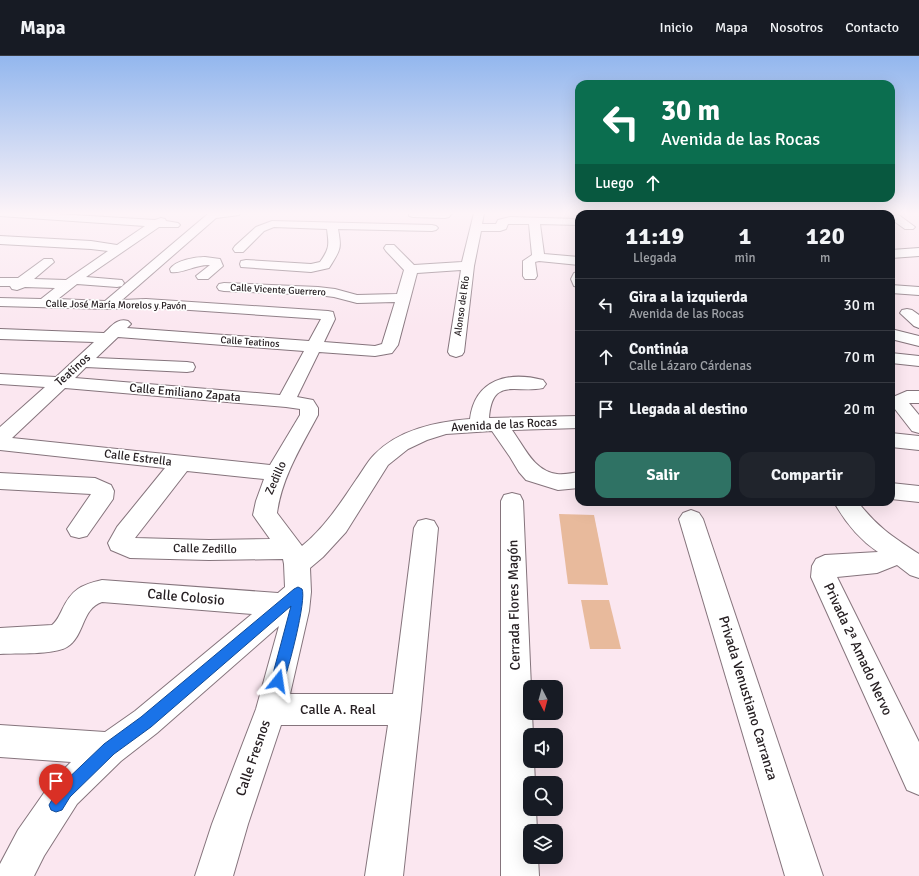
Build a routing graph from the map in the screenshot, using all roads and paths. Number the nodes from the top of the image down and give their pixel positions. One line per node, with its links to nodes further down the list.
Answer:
1 (115, 251): 23 (street)
2 (170, 251): 15 (street)
3 (256, 251): 13 (street)
4 (333, 251): 13 (street)
5 (393, 251): 17 (street)
6 (471, 251): 14 (street, Alonso del Río)
7 (537, 251): 10 (street)
8 (919, 252): 9 (street)
9 (895, 254)
10 (538, 257): 11 (street); 19 (street)
11 (575, 261)
12 (48, 262): 22 (street)
13 (246, 264): 25 (street)
14 (468, 266): 17 (street); 42 (street, Alonso del Río)
15 (152, 267): 16 (street); 33 (street)
16 (176, 269): 18 (street); 20 (street)
17 (411, 269): 29 (street)
18 (202, 276)
19 (530, 276)
20 (165, 280)
21 (0, 282): 22 (street)
22 (21, 282): 23 (street); 28 (street)
23 (71, 282): 24 (street); 32 (street)
24 (117, 283)
25 (224, 287): 29 (street, Calle Vicente Guerrero); 34 (street)
26 (895, 289): 27 (street)
27 (919, 291)
28 (0, 298)
29 (402, 298): 41 (street, Calle Teatinos)
30 (0, 302): 32 (street, Calle José María Morelos y Pavón)
31 (146, 303): 33 (street, Calle José María Morelos y Pavón); 34 (street, Calle José María Morelos y Pavón); 38 (street, Teatinos)
32 (43, 304): 33 (street, Calle José María Morelos y Pavón)
33 (108, 305)
34 (209, 306): 41 (street, Calle José María Morelos y Pavón)
35 (907, 312): 37 (street)
36 (7, 323): 38 (street, Calle Teatinos)
37 (919, 323)
38 (111, 335): 41 (street, Calle Teatinos); 44 (street, Teatinos)
39 (895, 335): 40 (street)
40 (919, 341)
41 (313, 346): 51 (street)
42 (456, 352)
43 (895, 359): 45 (street)
44 (82, 362): 46 (street); 48 (street, Teatinos)
45 (919, 362)
46 (187, 367)
47 (0, 379): 48 (street, Calle Emiliano Zapata)
48 (59, 382): 51 (street, Calle Emiliano Zapata); 56 (street, Teatinos)
49 (537, 384): 54 (street)
50 (919, 397): 55 (street)
51 (286, 401): 52 (street, Calle Emiliano Zapata)
52 (309, 408): 61 (street, Zedillo)
53 (575, 422): 54 (street, Avenida de las Rocas)
54 (488, 425): 62 (street); 72 (street, Avenida de las Rocas)
55 (919, 426)
56 (0, 438)
57 (895, 440): 59 (street)
58 (0, 443): 60 (street, Calle Estrella)
59 (919, 443)
60 (181, 463): 61 (street, Calle Estrella); 72 (street, Calle Zedillo)
61 (276, 473): 72 (street, Zedillo)
62 (575, 480)
63 (0, 482): 70 (street)
64 (895, 491): 65 (street)
65 (919, 494)
66 (512, 502): 82 (street, Cerrada Flores Magón)
67 (848, 506): 71 (street)
68 (692, 519): 83 (street, Privada Venustiano Carranza)
69 (426, 528): 75 (street)
70 (79, 529)
71 (908, 560): 78 (street, Privada 2ª Amado Nervo)
72 (292, 578): 73 (street, Calle Colosio); 74 (street, Calle Fresnos); 77 (street, Avenida de las Rocas)
73 (0, 641)
74 (270, 709): 75 (street, Calle A. Real); 80 (street, Calle Fresnos)
75 (406, 710): 81 (street)
76 (0, 741): 77 (street)
77 (109, 749): 79 (street, Avenida de las Rocas)
78 (919, 778)
79 (14, 876)
80 (214, 876)
81 (384, 876)
82 (520, 876)
83 (804, 876)

